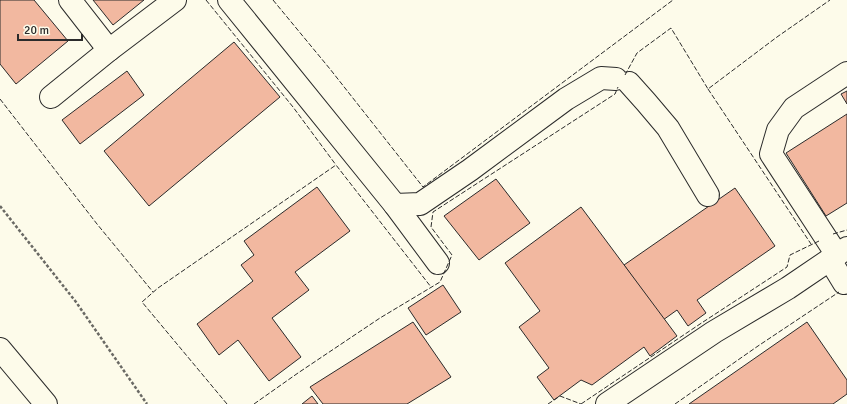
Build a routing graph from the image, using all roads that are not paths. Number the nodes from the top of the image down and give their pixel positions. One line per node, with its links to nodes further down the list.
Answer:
1 (70, 0): 4 (street)
2 (175, 0): 4 (street)
3 (229, 0): 8 (street)
4 (109, 50): 6 (street)
5 (847, 73): 9 (street)
6 (51, 97)
7 (708, 195): 8 (street)
8 (395, 205): 10 (street)
9 (838, 254): 11 (street); 14 (street)
10 (438, 263)
11 (844, 283)
12 (0, 348): 13 (street)
13 (46, 404)
14 (607, 404)

